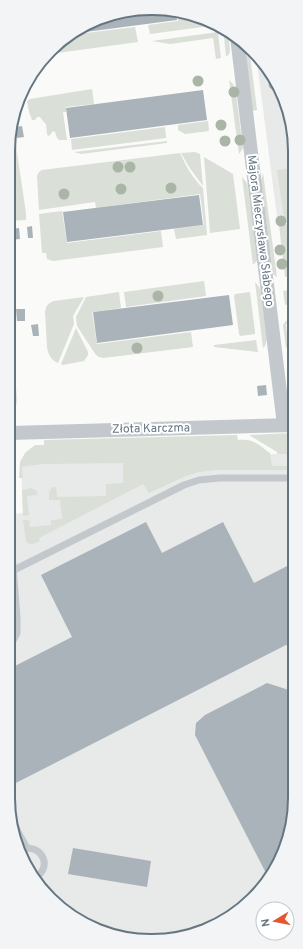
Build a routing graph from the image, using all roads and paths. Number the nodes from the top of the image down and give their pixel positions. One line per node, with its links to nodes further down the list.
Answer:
1 (238, 46): 2 (street, Majora Mieczysława Słabego)
2 (288, 418)
3 (288, 425): 4 (street, Złota Karczma)
4 (15, 433)
5 (288, 478): 6 (lane)
6 (15, 570)
7 (15, 586): 8 (lane)
8 (15, 637)
9 (21, 838): 10 (lane)
10 (27, 848): 11 (lane)
11 (40, 876)

